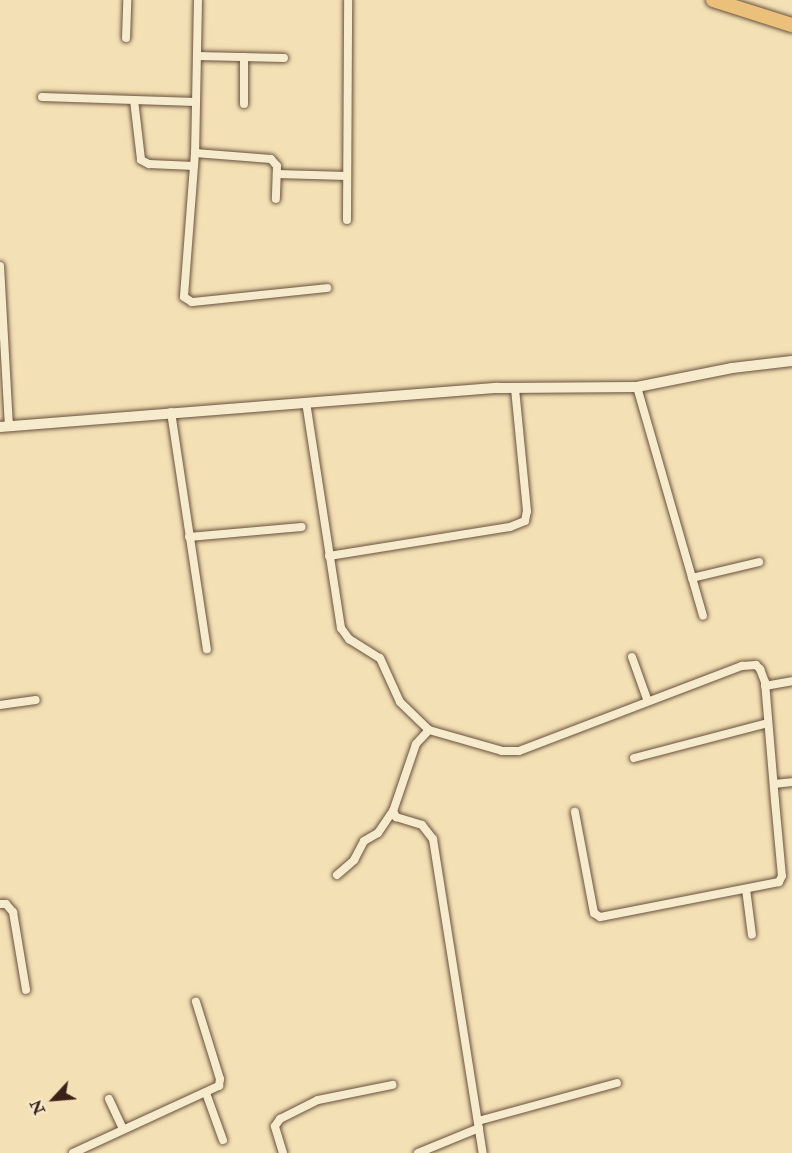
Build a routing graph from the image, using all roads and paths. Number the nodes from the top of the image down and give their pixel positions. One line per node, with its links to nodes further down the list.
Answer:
1 (127, 0): 6 (street)
2 (198, 0): 7 (street)
3 (348, 0): 17 (street)
4 (713, 0): 5 (highway)
5 (792, 25)
6 (126, 38)
7 (197, 56): 8 (street); 12 (street)
8 (244, 57): 9 (street); 13 (street)
9 (284, 58)
10 (42, 98): 11 (street)
11 (134, 100): 12 (street); 15 (street)
12 (196, 102): 14 (street)
13 (244, 104)
14 (195, 153): 15 (street); 16 (street)
15 (194, 166): 21 (street)
16 (277, 174): 17 (street); 18 (street)
17 (347, 176): 19 (street)
18 (276, 199)
19 (347, 220)
20 (0, 266): 27 (street)
21 (327, 288)
22 (792, 361): 23 (street)
23 (637, 387): 24 (street); 32 (street)
24 (515, 388): 25 (street); 30 (street)
25 (306, 402): 26 (street); 30 (street)
26 (171, 412): 27 (street); 29 (street)
27 (5, 426)
28 (302, 527): 29 (street)
29 (189, 537): 34 (street)
30 (329, 556): 42 (street)
31 (759, 562): 32 (street)
32 (692, 578): 33 (street)
33 (703, 616)
34 (207, 649)
35 (632, 657): 38 (street)
36 (792, 681): 37 (street)
37 (765, 686): 38 (street); 41 (street)
38 (647, 699): 42 (street)
39 (36, 700): 40 (street)
40 (0, 705)
41 (768, 723): 43 (street); 45 (street)
42 (429, 730): 46 (street)
43 (634, 758)
44 (792, 782): 45 (street)
45 (774, 784): 49 (street)
46 (393, 811): 48 (street); 58 (street)
47 (575, 812): 49 (street)
48 (337, 875)
49 (746, 889): 51 (street)
50 (0, 904): 52 (street)
51 (752, 935)
52 (26, 990)
53 (196, 1002): 56 (street)
54 (617, 1083): 58 (street)
55 (393, 1085): 62 (street)
56 (206, 1093): 59 (street); 60 (street)
57 (109, 1099): 59 (street)
58 (478, 1124): 63 (street); 64 (street)
59 (123, 1129): 61 (street)
60 (223, 1140)
61 (74, 1153)
62 (283, 1153)
63 (418, 1153)
64 (483, 1153)

